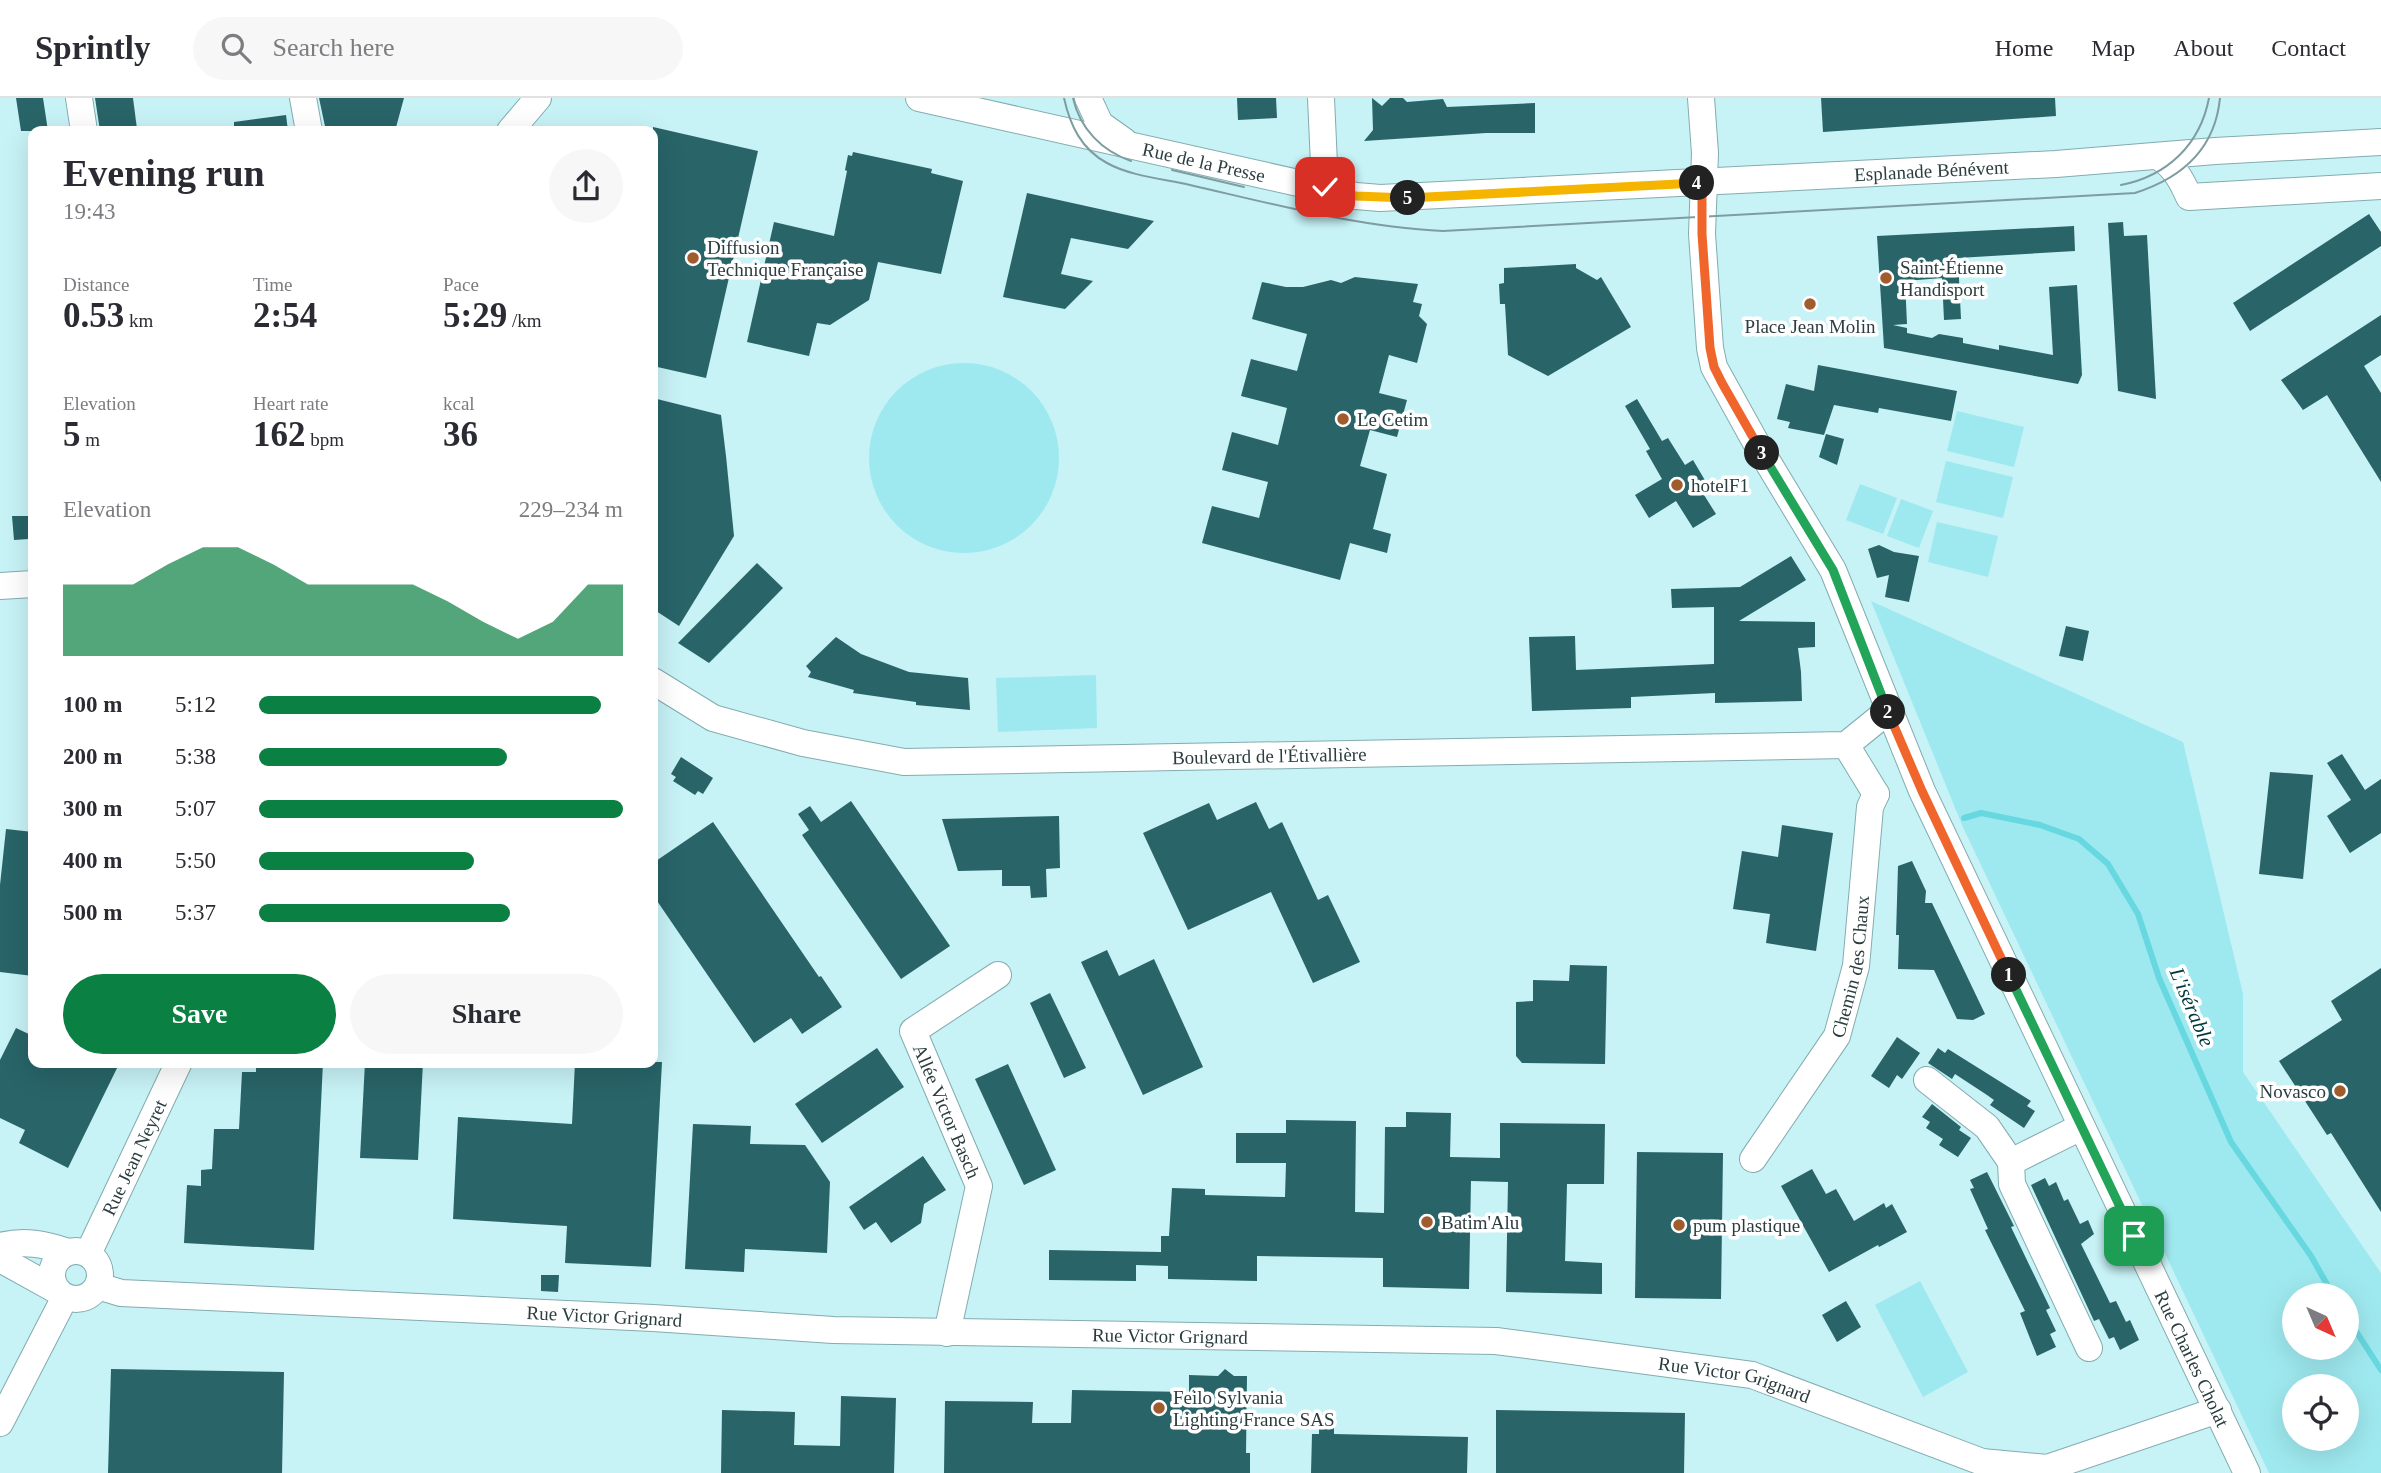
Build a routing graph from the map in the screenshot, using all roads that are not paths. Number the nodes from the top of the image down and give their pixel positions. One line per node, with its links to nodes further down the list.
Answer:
1 (79, 98): 8 (street)
2 (303, 98): 9 (street)
3 (538, 98): 10 (street)
4 (919, 98): 12 (street, Rue de la Presse)
5 (1088, 98): 12 (street)
6 (1321, 98): 16 (street)
7 (1702, 98): 14 (street, Rue Charles Cholat)
8 (83, 126)
9 (308, 126)
10 (514, 126)
11 (2381, 142): 13 (street, Esplanade Bénévent)
12 (1138, 148): 16 (street, Rue de la Presse)
13 (2159, 157): 14 (street, Esplanade Bénévent); 15 (street)
14 (1702, 183): 16 (street, Rue de la Presse); 20 (street, Rue Charles Cholat)
15 (2381, 186)
16 (1325, 187)
17 (28, 584): 18 (street)
18 (0, 586)
19 (658, 684): 21 (street, Boulevard de l'Étivallière)
20 (1888, 711): 21 (street); 22 (street, Rue Charles Cholat)
21 (1846, 745): 23 (street)
22 (1922, 791): 23 (street); 27 (street, Rue Charles Cholat)
23 (1876, 794): 28 (street, Chemin des Chaux)
24 (998, 975): 35 (street, Allée Victor Basch)
25 (176, 1068): 31 (street, Rue Jean Neyret)
26 (1927, 1080): 29 (street)
27 (2081, 1127): 29 (street); 37 (street, Rue Charles Cholat)
28 (1753, 1159)
29 (2011, 1162): 36 (street)
30 (0, 1246): 31 (street)
31 (78, 1253): 33 (street); 34 (street, Rue Jean Neyret)
32 (0, 1259): 34 (street)
33 (98, 1286): 34 (street); 35 (street, Rue Victor Grignard)
34 (61, 1294): 38 (street, Rue Jean Neyret)
35 (947, 1333): 37 (street, Rue Victor Grignard)
36 (2089, 1348)
37 (2218, 1410): 39 (street, Rue Charles Cholat)
38 (0, 1423)
39 (2247, 1473)

